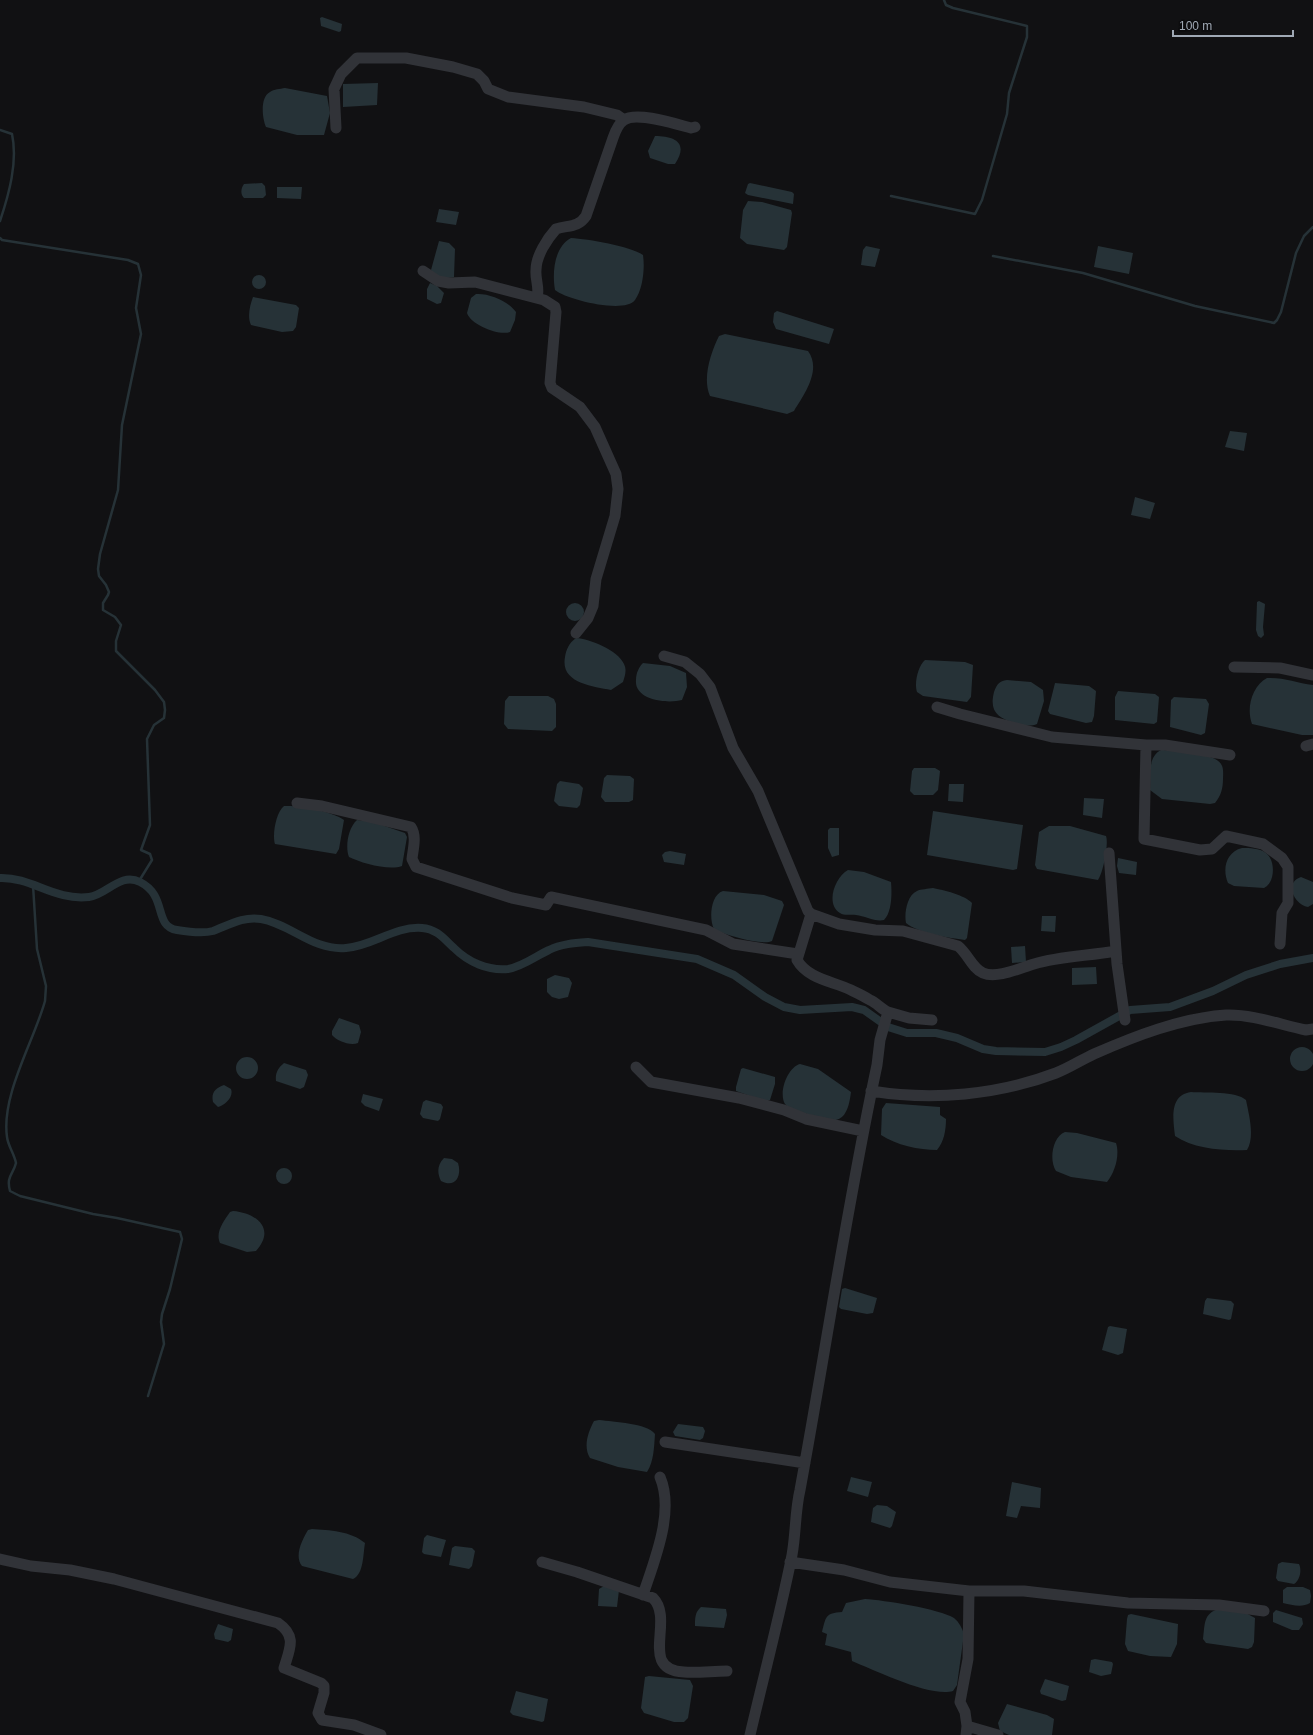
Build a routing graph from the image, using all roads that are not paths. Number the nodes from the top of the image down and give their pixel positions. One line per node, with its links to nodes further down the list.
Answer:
1 (624, 120): 2 (street); 3 (street); 5 (street)
2 (695, 127)
3 (336, 128)
4 (423, 271): 5 (street)
5 (538, 298): 6 (street)
6 (576, 633)
7 (664, 656): 15 (street)
8 (1234, 667): 9 (street)
9 (1313, 675)
10 (937, 706): 11 (street)
11 (1146, 745): 12 (street); 16 (street)
12 (1230, 755)
13 (297, 803): 18 (street)
14 (1109, 854): 17 (street)
15 (812, 914): 17 (street); 18 (street)
16 (1280, 944)
17 (1116, 951): 21 (street)
18 (798, 954): 19 (street)
19 (887, 1016): 20 (street); 24 (street)
20 (932, 1020)
21 (1125, 1020)
22 (1313, 1029): 24 (street)
23 (636, 1068): 25 (street)
24 (871, 1091): 25 (street)
25 (863, 1131): 27 (street)
26 (665, 1442): 27 (street)
27 (805, 1463): 31 (street)
28 (660, 1477): 33 (street)
29 (0, 1559): 37 (street)
30 (542, 1562): 33 (street)
31 (790, 1562): 32 (street); 38 (street)
32 (969, 1591): 34 (street); 36 (street)
33 (643, 1595): 35 (street)
34 (1264, 1611)
35 (727, 1671)
36 (967, 1731): 39 (street)
37 (381, 1735)
38 (750, 1735)
39 (998, 1735)

